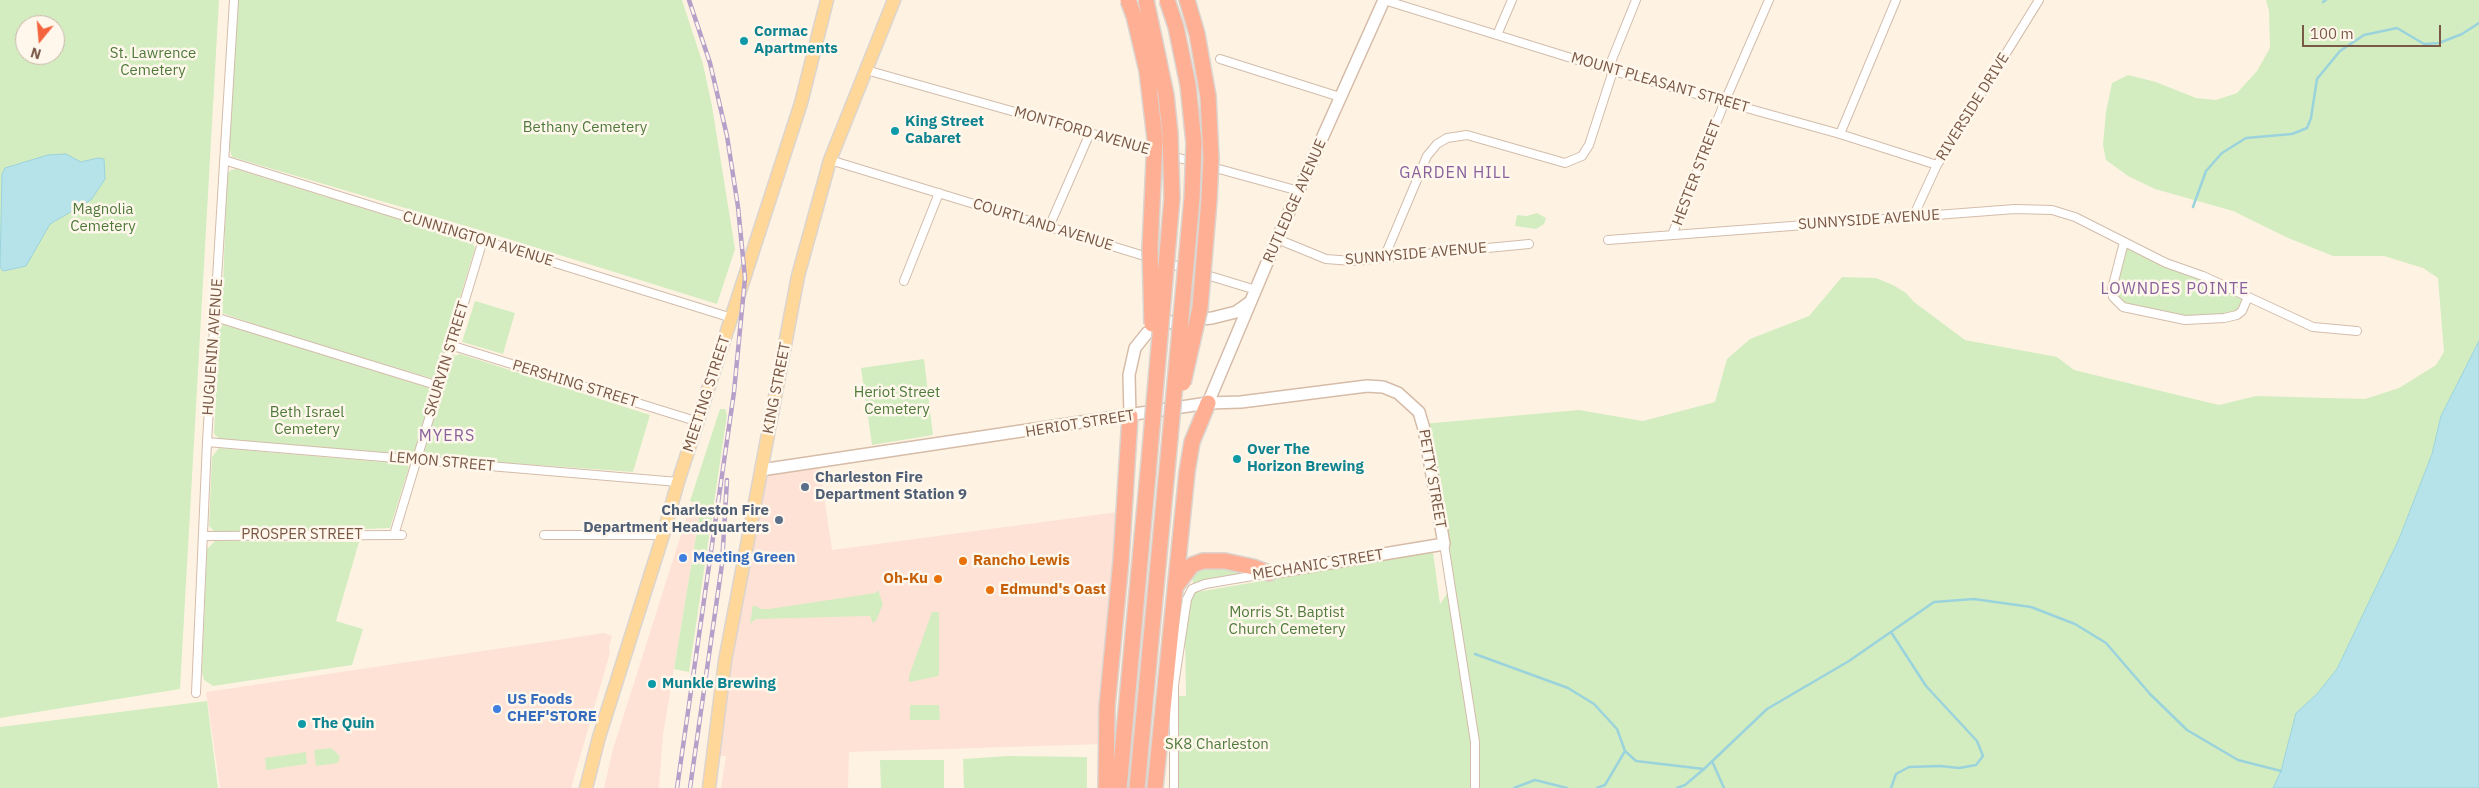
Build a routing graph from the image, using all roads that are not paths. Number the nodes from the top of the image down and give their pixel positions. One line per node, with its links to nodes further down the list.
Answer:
1 (234, 0): 22 (street, HUGUENIN AVENUE)
2 (827, 0): 40 (main road, MEETING STREET)
3 (894, 0): 16 (main road, KING STREET)
4 (1128, 0): 45 (highway, bridge)
5 (1146, 0): 45 (highway, bridge)
6 (1167, 0): 49 (highway, bridge)
7 (1187, 0): 49 (highway, bridge)
8 (1383, 0): 14 (street, MOUNT PLEASANT STREET); 18 (street, RUTLEDGE AVENUE)
9 (1512, 0): 14 (street)
10 (1636, 0): 17 (street)
11 (1768, 0): 19 (street, HESTER STREET)
12 (1896, 0): 21 (street)
13 (2039, 0): 24 (street, RIVERSIDE DRIVE)
14 (1497, 35): 17 (street, MOUNT PLEASANT STREET)
15 (1220, 59): 18 (street)
16 (866, 70): 20 (street, MONTFORD AVENUE); 23 (main road, KING STREET)
17 (1613, 71): 19 (street, MOUNT PLEASANT STREET); 35 (street)
18 (1340, 97): 25 (street, RUTLEDGE AVENUE)
19 (1725, 102): 21 (street, MOUNT PLEASANT STREET); 29 (street, HESTER STREET)
20 (1090, 133): 25 (street, MONTFORD AVENUE); 28 (street)
21 (1840, 134): 24 (street, MOUNT PLEASANT STREET)
22 (224, 160): 31 (street, CUNNINGTON AVENUE); 39 (street, HUGUENIN AVENUE)
23 (830, 160): 26 (street, COURTLAND AVENUE); 52 (main road, KING STREET)
24 (1937, 165): 27 (street, RIVERSIDE DRIVE)
25 (1299, 191): 30 (street, RUTLEDGE AVENUE)
26 (939, 193): 28 (street, COURTLAND AVENUE); 36 (street)
27 (1913, 217): 29 (street, SUNNYSIDE AVENUE); 33 (street, SUNNYSIDE AVENUE)
28 (1049, 227): 37 (street, COURTLAND AVENUE)
29 (1672, 236): 32 (street, SUNNYSIDE AVENUE)
30 (1277, 238): 35 (street, SUNNYSIDE AVENUE); 37 (street, RUTLEDGE AVENUE)
31 (482, 240): 40 (street, CUNNINGTON AVENUE); 42 (street, SKURVIN STREET)
32 (1608, 240)
33 (2124, 242): 38 (street, SUNNYSIDE AVENUE); 38 (street)
34 (1529, 244): 35 (street, SUNNYSIDE AVENUE)
35 (1384, 258)
36 (904, 281)
37 (1253, 296): 46 (street, RUTLEDGE AVENUE); 47 (street)
38 (2248, 297): 41 (street, SUNNYSIDE AVENUE)
39 (215, 317): 43 (street); 50 (street, HUGUENIN AVENUE)
40 (732, 318): 48 (main road, MEETING STREET)
41 (2357, 331)
42 (450, 345): 43 (street, SKURVIN STREET); 48 (street, PERSHING STREET)
43 (439, 386): 51 (street, SKURVIN STREET)
44 (1398, 392): 46 (street, HERIOT STREET); 58 (street, PETTY STREET)
45 (1153, 400): 65 (highway, bridge)
46 (1208, 403): 47 (street, HERIOT STREET); 60 (highway)
47 (1130, 416): 52 (street, HERIOT STREET); 64 (highway)
48 (699, 422): 53 (main road, MEETING STREET)
49 (1170, 438): 66 (highway)
50 (207, 442): 51 (street, LEMON STREET); 57 (street, HUGUENIN AVENUE)
51 (416, 460): 53 (street, LEMON STREET); 54 (street, SKURVIN STREET)
52 (761, 470): 63 (main road, KING STREET)
53 (678, 482): 56 (main road, MEETING STREET)
54 (398, 535): 57 (street, PROSPER STREET)
55 (544, 535): 56 (street)
56 (663, 535): 62 (main road, MEETING STREET)
57 (203, 536): 61 (street, HUGUENIN AVENUE)
58 (1444, 544): 59 (street, MECHANIC STREET); 69 (street)
59 (1268, 574): 60 (highway); 68 (street, MECHANIC STREET)
60 (1176, 586): 67 (highway)
61 (196, 693)
62 (586, 788)
63 (709, 788)
64 (1106, 788)
65 (1119, 788)
66 (1137, 788)
67 (1155, 788)
68 (1174, 788)
69 (1475, 788)

